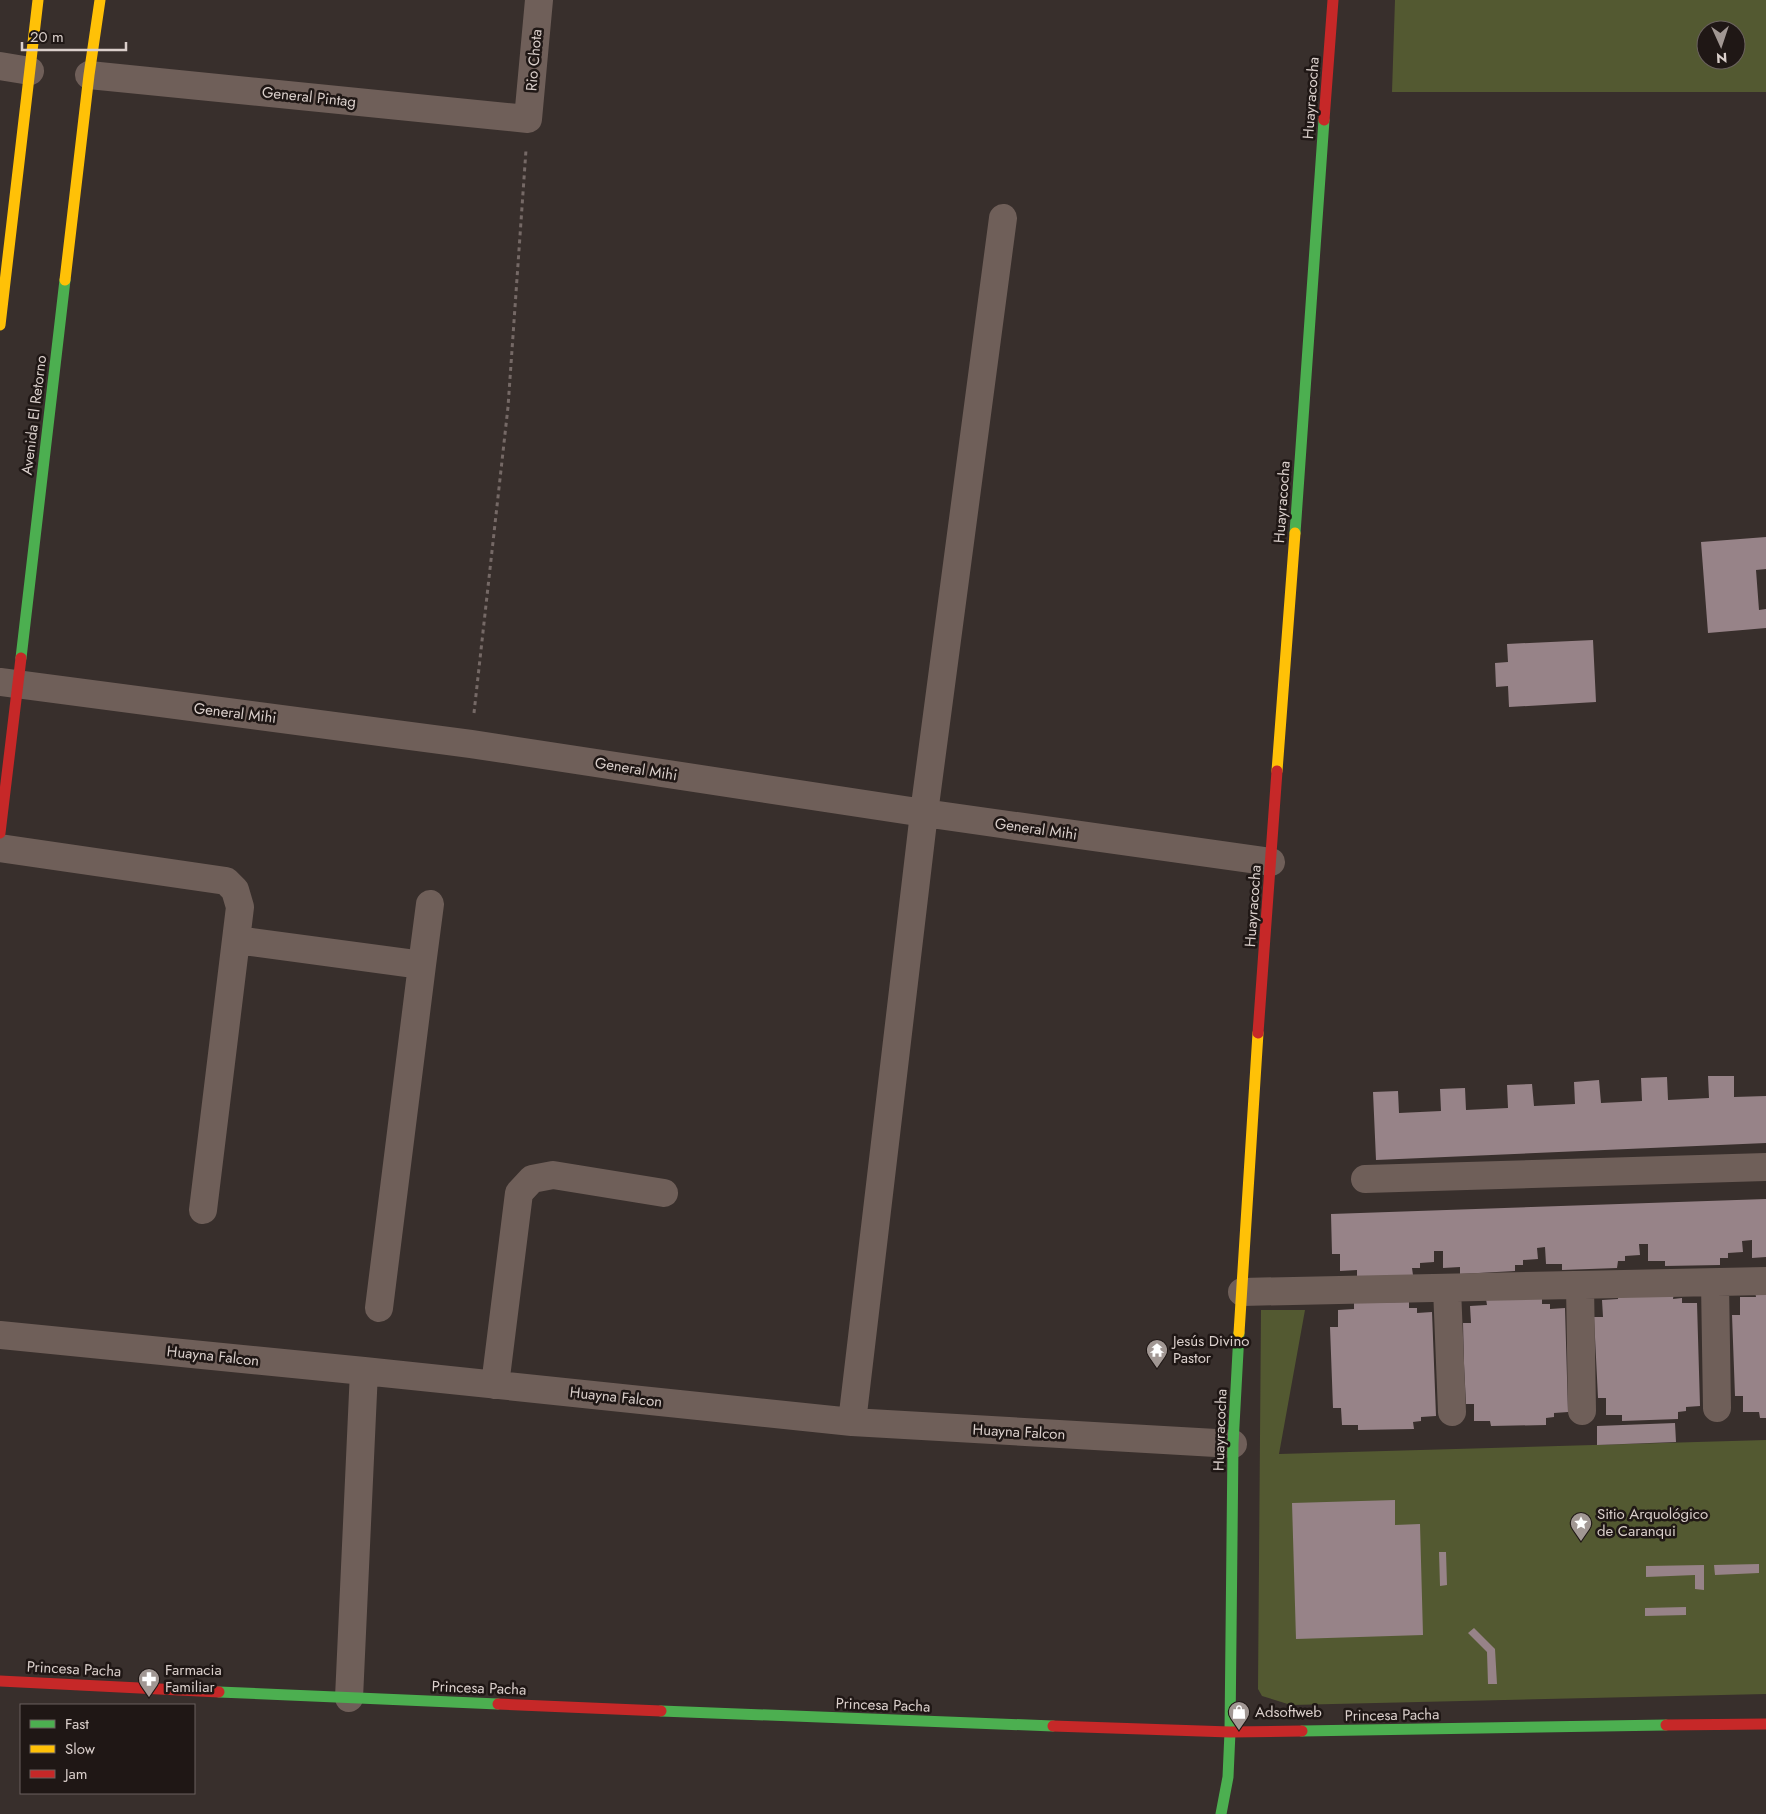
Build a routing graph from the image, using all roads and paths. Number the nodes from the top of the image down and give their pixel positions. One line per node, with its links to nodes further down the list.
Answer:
1 (38, 0): 6 (street)
2 (100, 0): 7 (street, Avenida El Retorno)
3 (539, 0): 8 (street, Rio Chota)
4 (1333, 0): 17 (street, Huayracocha)
5 (0, 66): 6 (street)
6 (30, 71): 10 (street)
7 (89, 74): 8 (street, General Pintag); 12 (street, Avenida El Retorno)
8 (528, 120): 13 (path)
9 (1003, 218): 14 (street)
10 (3, 267): 11 (street)
11 (0, 325)
12 (8, 684): 13 (street, General Mihi); 15 (street, Avenida El Retorno)
13 (471, 744): 14 (street, General Mihi)
14 (924, 813): 17 (street, General Mihi); 37 (street)
15 (0, 833)
16 (0, 848): 19 (street)
17 (1271, 862): 29 (street, Huayracocha)
18 (430, 904): 20 (street)
19 (236, 940): 20 (street); 24 (street)
20 (422, 965): 30 (street)
21 (1766, 1167): 22 (street)
22 (1365, 1179)
23 (664, 1193): 33 (street)
24 (203, 1210)
25 (1766, 1281): 26 (street)
26 (1715, 1283): 27 (street); 34 (street)
27 (1580, 1285): 28 (street); 35 (street)
28 (1447, 1288): 29 (street); 36 (street)
29 (1242, 1292): 38 (street, Huayracocha)
30 (379, 1308)
31 (0, 1335): 32 (street, Huayna Falcon)
32 (364, 1371): 33 (street, Huayna Falcon); 40 (street)
33 (495, 1385): 37 (street, Huayna Falcon)
34 (1718, 1408)
35 (1582, 1411)
36 (1452, 1412)
37 (852, 1422): 38 (street, Huayna Falcon)
38 (1233, 1444): 42 (street, Huayracocha)
39 (0, 1681): 40 (street, Princesa Pacha)
40 (349, 1698): 42 (street, Princesa Pacha)
41 (1766, 1724): 42 (street, Princesa Pacha)
42 (1230, 1732): 43 (street, Huayracocha)
43 (1221, 1814)

